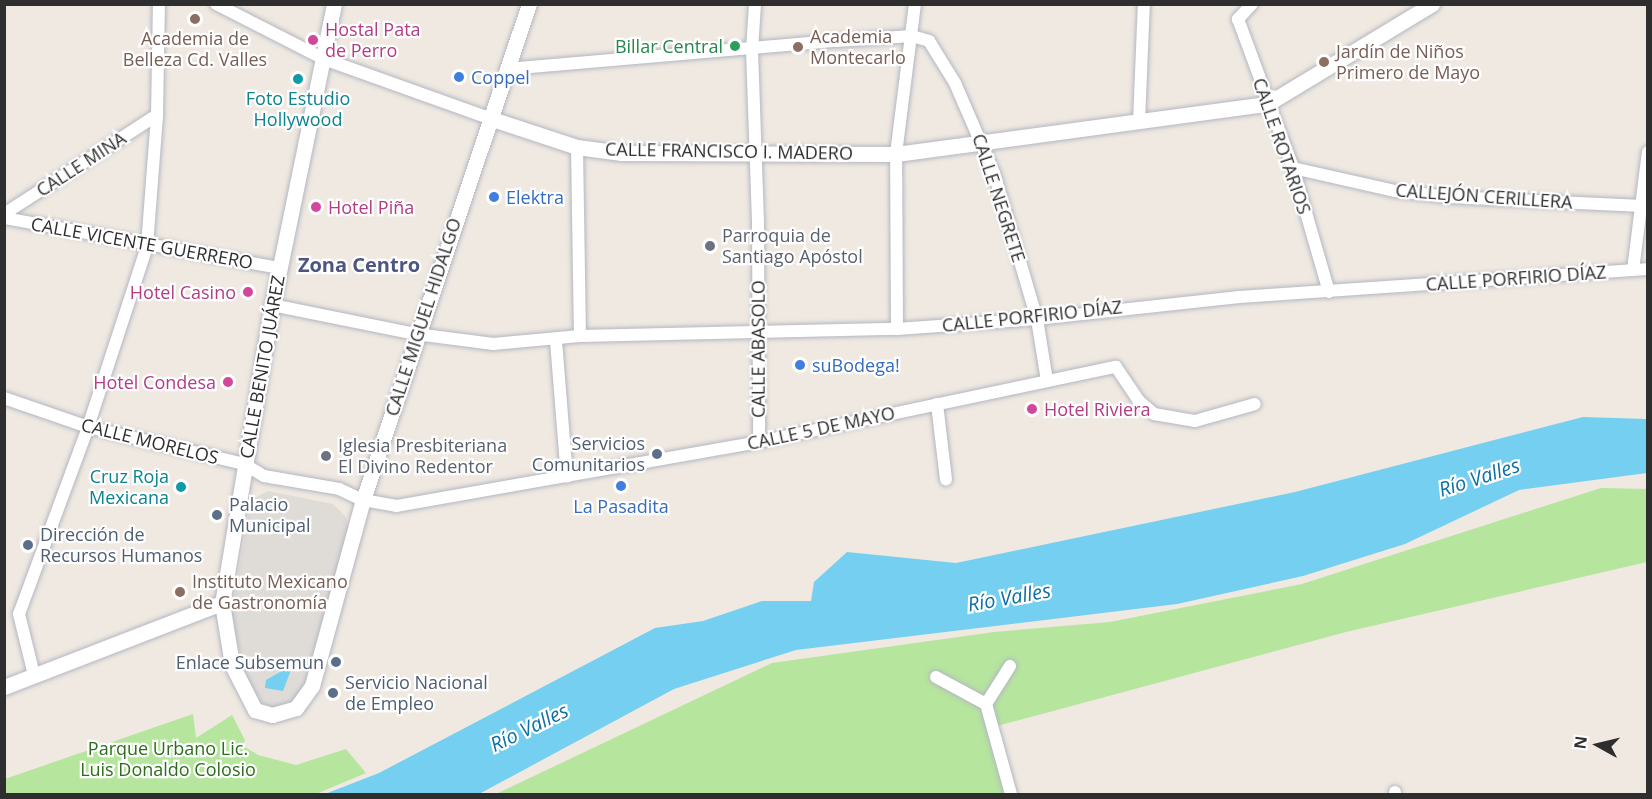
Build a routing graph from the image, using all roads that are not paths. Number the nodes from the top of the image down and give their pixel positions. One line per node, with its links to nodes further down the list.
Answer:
1 (159, 4): 15 (street)
2 (216, 4): 12 (street, CALLE FRANCISCO I. MADERO)
3 (334, 4): 12 (street, CALLE BENITO JUÁREZ)
4 (529, 4): 13 (street, CALLE MIGUEL HIDALGO)
5 (755, 4): 11 (street, CALLE ABASOLO)
6 (915, 4): 10 (street)
7 (1144, 4): 17 (street)
8 (1252, 4): 14 (street, CALLE ROTARIOS)
9 (1432, 4): 14 (street)
10 (912, 36): 11 (street); 18 (street, CALLE NEGRETE); 22 (street)
11 (752, 50): 13 (street); 20 (street, CALLE ABASOLO)
12 (324, 59): 16 (street, CALLE FRANCISCO I. MADERO); 27 (street, CALLE BENITO JUÁREZ)
13 (507, 69): 16 (street, CALLE MIGUEL HIDALGO)
14 (1268, 104): 17 (street, CALLE FRANCISCO I. MADERO); 23 (street, CALLE ROTARIOS)
15 (157, 115): 25 (street, CALLE MINA); 26 (street)
16 (489, 118): 19 (street, CALLE FRANCISCO I. MADERO); 35 (street, CALLE MIGUEL HIDALGO)
17 (1139, 121): 18 (street, CALLE FRANCISCO I. MADERO)
18 (982, 141): 22 (street, CALLE FRANCISCO I. MADERO); 32 (street, CALLE NEGRETE)
19 (577, 147): 20 (street, CALLE FRANCISCO I. MADERO); 36 (street)
20 (757, 152): 22 (street, CALLE FRANCISCO I. MADERO); 34 (street, CALLE ABASOLO)
21 (1647, 152): 24 (street)
22 (896, 154): 33 (street)
23 (1293, 168): 24 (street, CALLEJÓN CERILLERA); 30 (street, CALLE ROTARIOS)
24 (1641, 206): 29 (street)
25 (4, 216): 26 (street, CALLE VICENTE GUERRERO)
26 (147, 246): 27 (street, CALLE VICENTE GUERRERO); 42 (street)
27 (279, 268): 31 (street, CALLE BENITO JUÁREZ)
28 (1647, 269): 29 (street, CALLE PORFIRIO DÍAZ)
29 (1633, 270): 30 (street, CALLE PORFIRIO DÍAZ)
30 (1329, 292): 32 (street, CALLE PORFIRIO DÍAZ)
31 (272, 305): 35 (street); 44 (street, CALLE BENITO JUÁREZ)
32 (1037, 319): 33 (street, CALLE PORFIRIO DÍAZ); 38 (street, CALLE NEGRETE)
33 (897, 329): 34 (street, CALLE PORFIRIO DÍAZ)
34 (757, 331): 36 (street, CALLE PORFIRIO DÍAZ); 43 (street, CALLE ABASOLO)
35 (416, 334): 37 (street, CALLE PORFIRIO DÍAZ); 47 (street, CALLE MIGUEL HIDALGO)
36 (580, 336): 37 (street, CALLE PORFIRIO DÍAZ)
37 (556, 341): 45 (street)
38 (1047, 381): 40 (street, CALLE 5 DE MAYO); 41 (street, CALLE 5 DE MAYO)
39 (4, 398): 42 (street, CALLE MORELOS)
40 (937, 404): 43 (street, CALLE 5 DE MAYO); 46 (street)
41 (1255, 404)
42 (88, 427): 44 (street, CALLE MORELOS); 50 (street)
43 (759, 442): 45 (street, CALLE 5 DE MAYO)
44 (244, 464): 47 (street, CALLE MORELOS); 48 (street, CALLE BENITO JUÁREZ)
45 (567, 477): 47 (street, CALLE 5 DE MAYO)
46 (946, 479)
47 (363, 500): 54 (street, CALLE MIGUEL HIDALGO)
48 (222, 603): 50 (street); 54 (street, CALLE BENITO JUÁREZ)
49 (1010, 666): 53 (street)
50 (34, 675): 52 (street)
51 (936, 677): 53 (street)
52 (4, 687)
53 (986, 704): 55 (street)
54 (272, 715)
55 (1011, 795)

